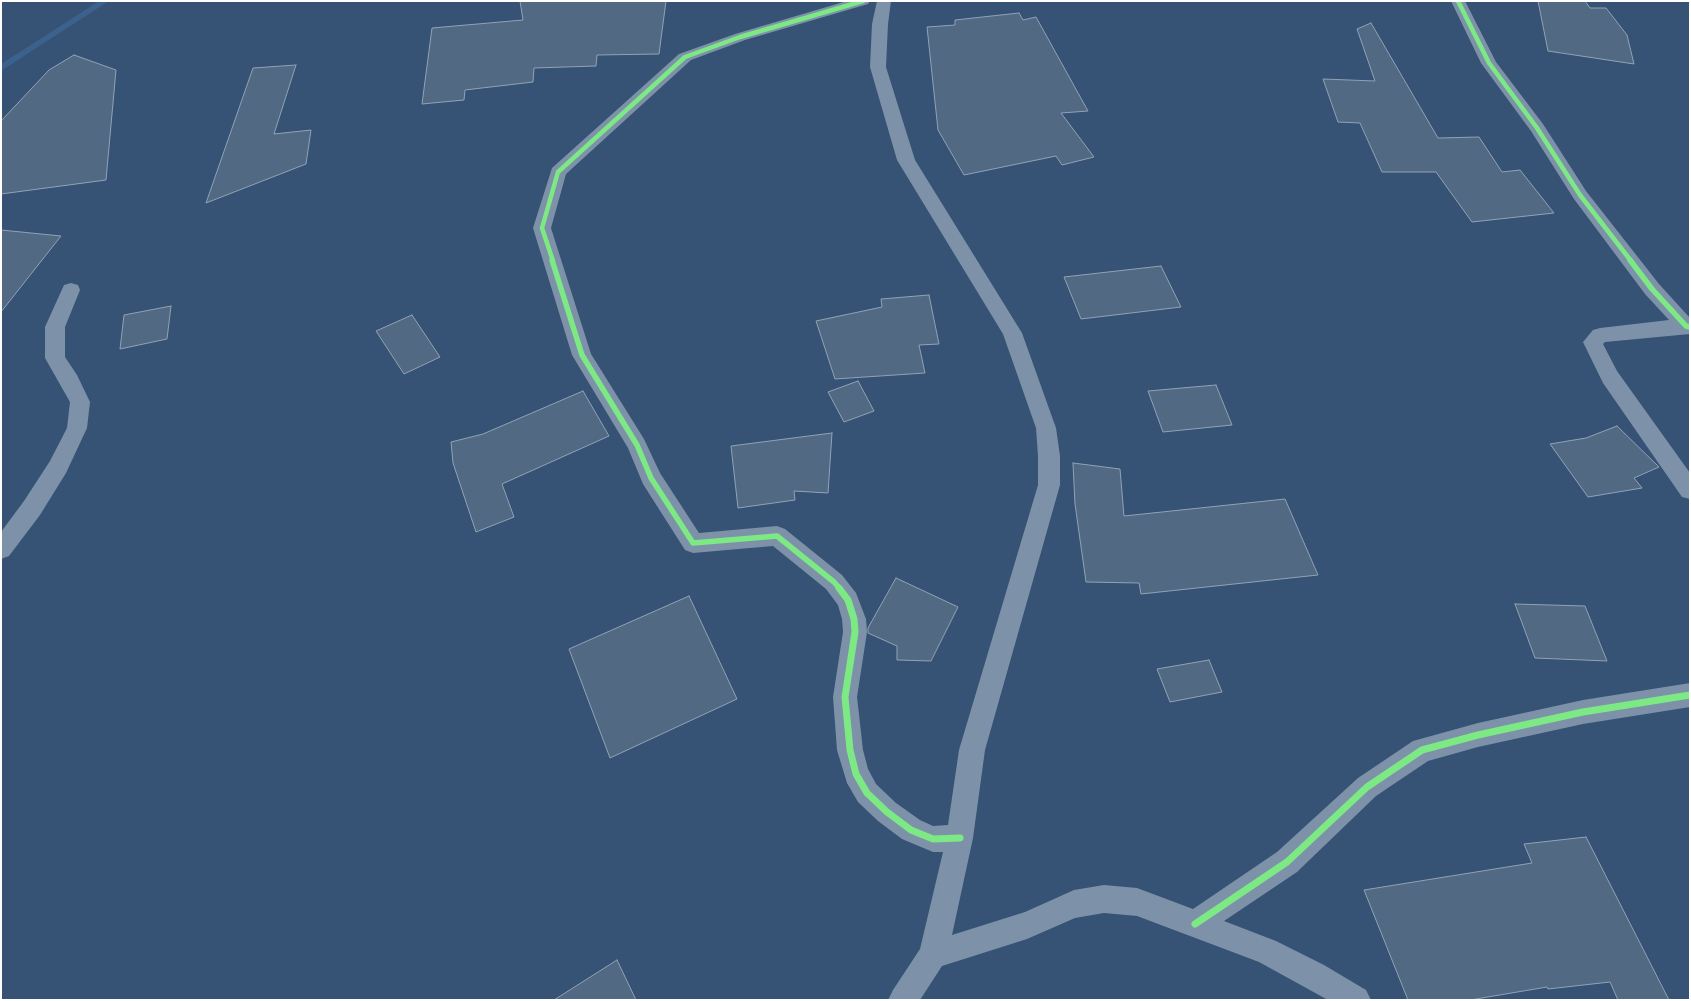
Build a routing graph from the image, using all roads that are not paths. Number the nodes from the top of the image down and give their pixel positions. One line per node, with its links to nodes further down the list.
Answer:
1 (863, 1): 9 (street)
2 (884, 1): 9 (street)
3 (1458, 1): 5 (street)
4 (71, 290): 7 (street)
5 (1688, 327): 6 (street)
6 (1690, 490)
7 (1, 549)
8 (1690, 695): 10 (street)
9 (960, 838): 11 (street)
10 (1195, 924): 11 (street); 13 (street)
11 (933, 955): 12 (street)
12 (903, 1000)
13 (1356, 1000)

